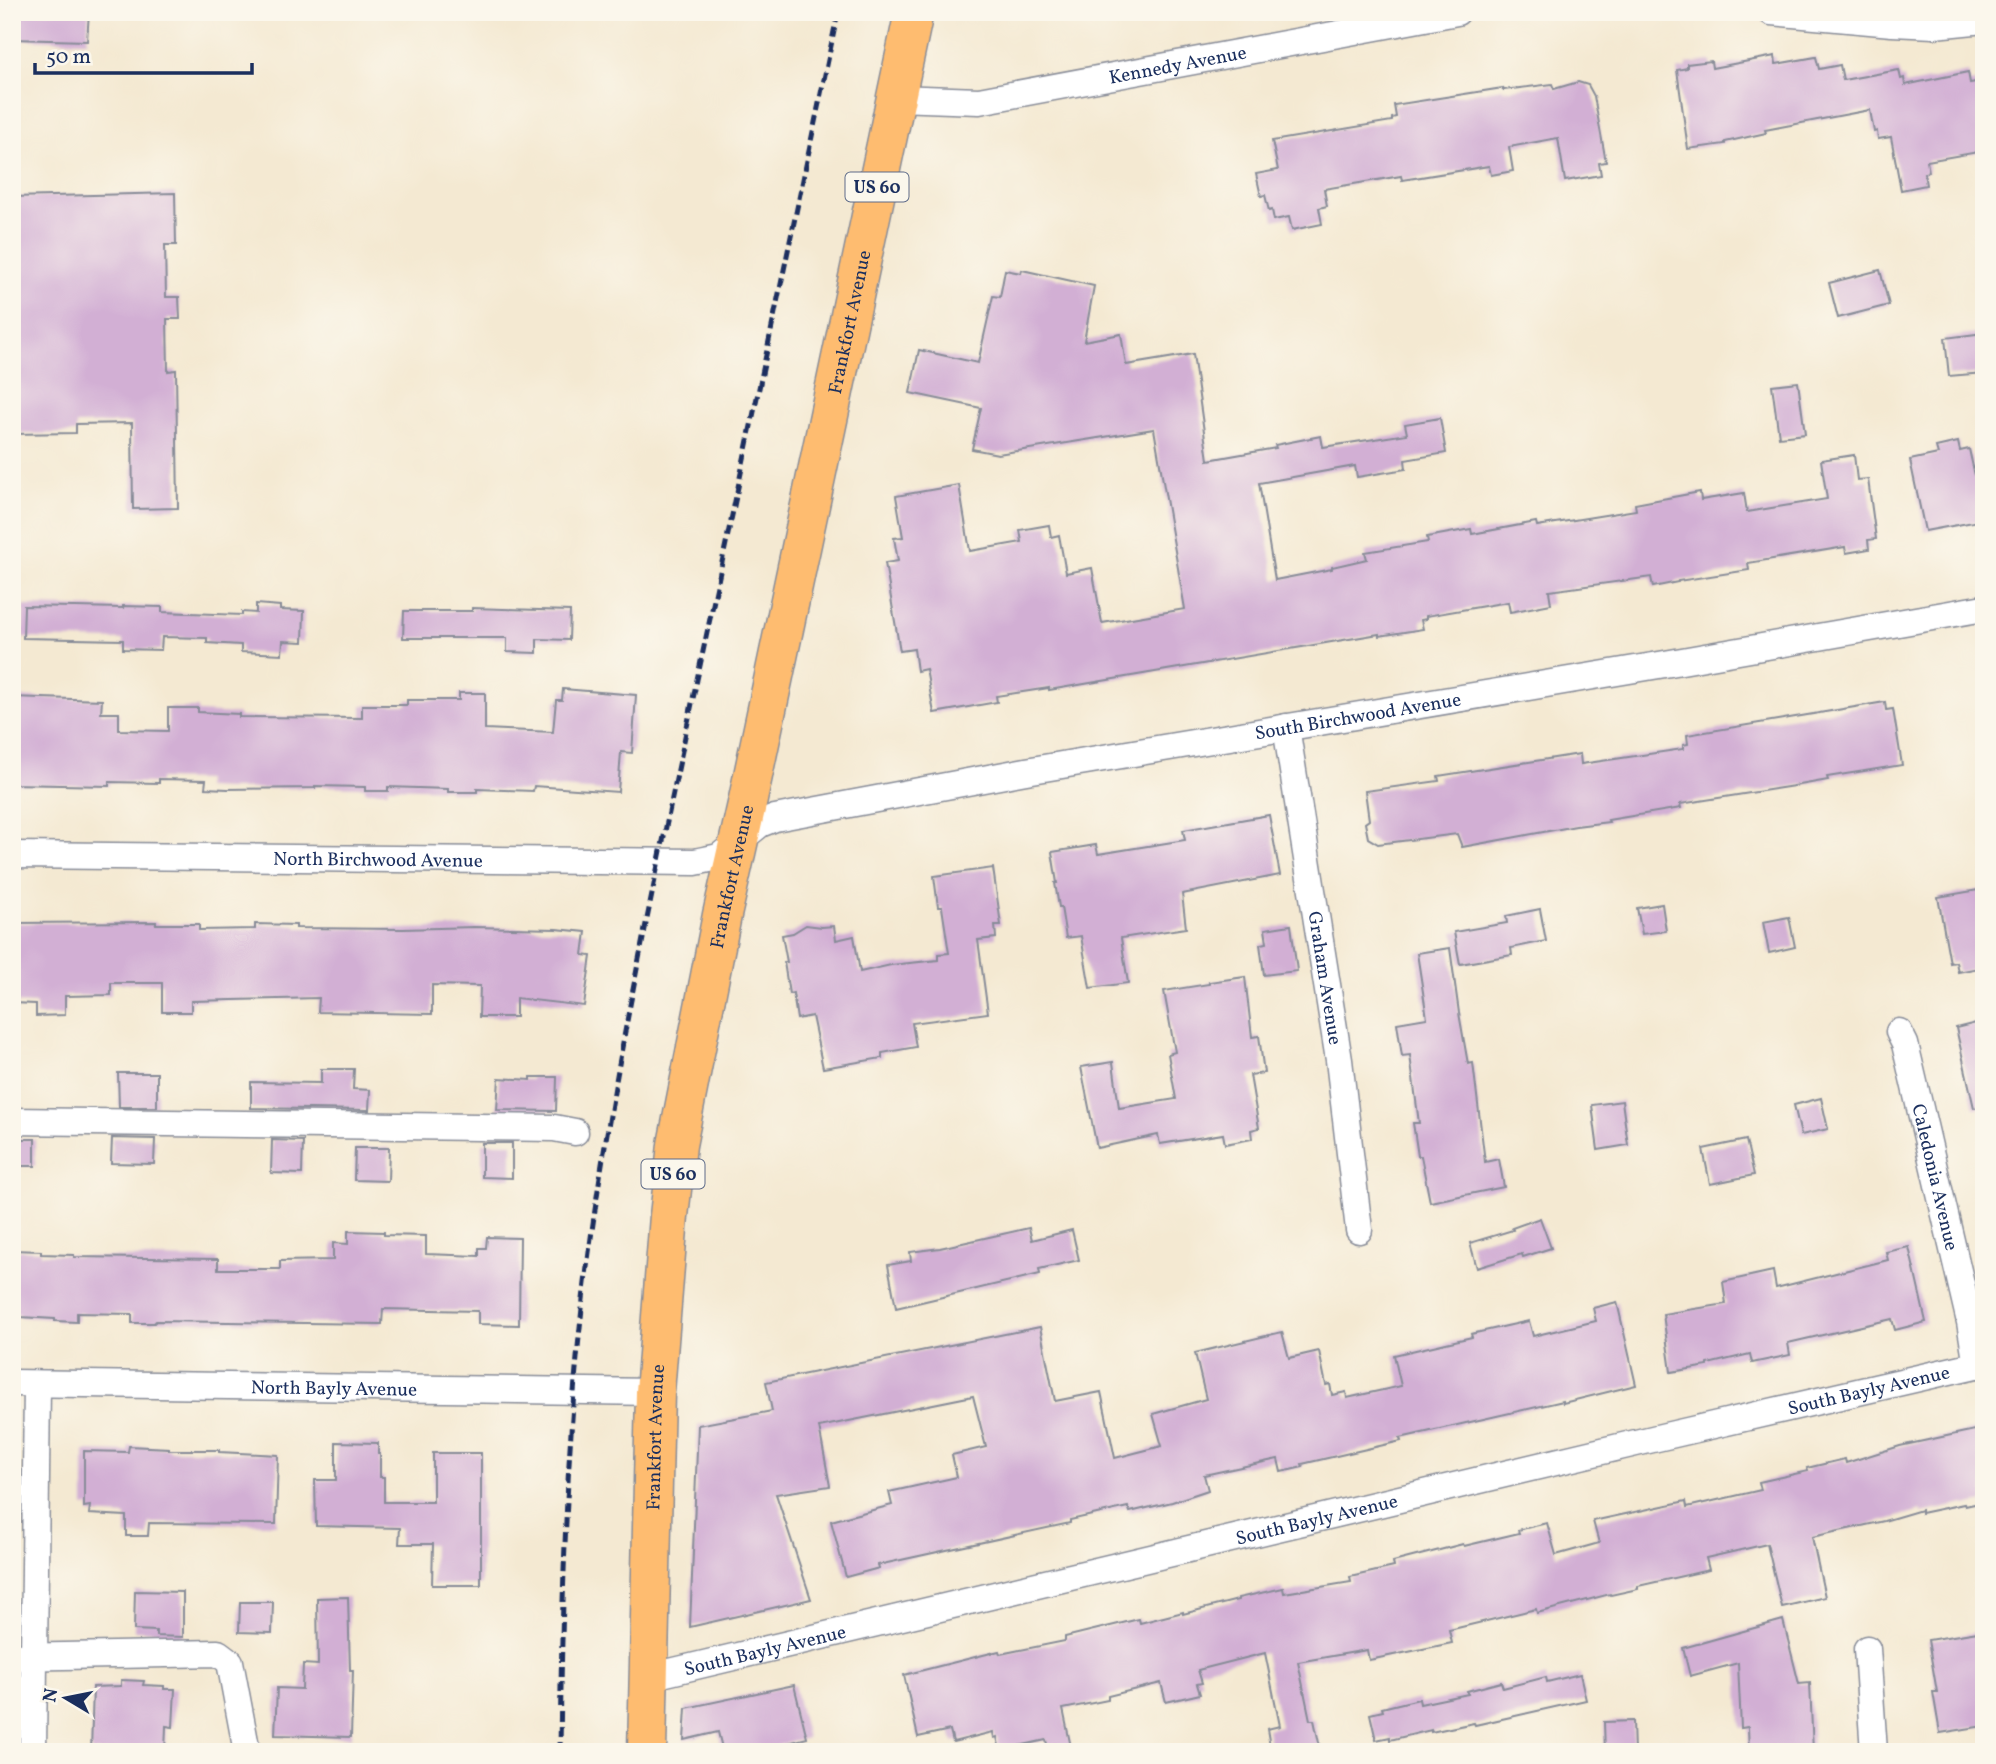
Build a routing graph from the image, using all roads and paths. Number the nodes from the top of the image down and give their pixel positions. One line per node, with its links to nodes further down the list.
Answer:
1 (914, 12): 5 (main road, Frankfort Avenue / US 60)
2 (1458, 12): 5 (street, Kennedy Avenue)
3 (1771, 12): 4 (street)
4 (1984, 20)
5 (896, 98): 8 (main road, Frankfort Avenue / US 60)
6 (1984, 608): 7 (street, South Birchwood Avenue)
7 (1286, 727): 8 (street, South Birchwood Avenue); 13 (street, Graham Avenue)
8 (739, 842): 9 (street, North Birchwood Avenue); 16 (main road, Frankfort Avenue / US 60)
9 (12, 855)
10 (1899, 1032): 14 (street, Caledonia Avenue)
11 (12, 1121): 12 (street)
12 (575, 1132)
13 (1359, 1230)
14 (1981, 1364): 19 (street, South Bayly Avenue)
15 (24, 1383): 16 (street, North Bayly Avenue); 18 (street)
16 (655, 1392): 19 (main road, Frankfort Avenue / US 60)
17 (1867, 1649): 23 (street)
18 (24, 1658): 20 (street); 21 (street)
19 (649, 1677): 22 (main road, Frankfort Avenue / US 60)
20 (33, 1752)
21 (247, 1752)
22 (648, 1752)
23 (1874, 1752)

